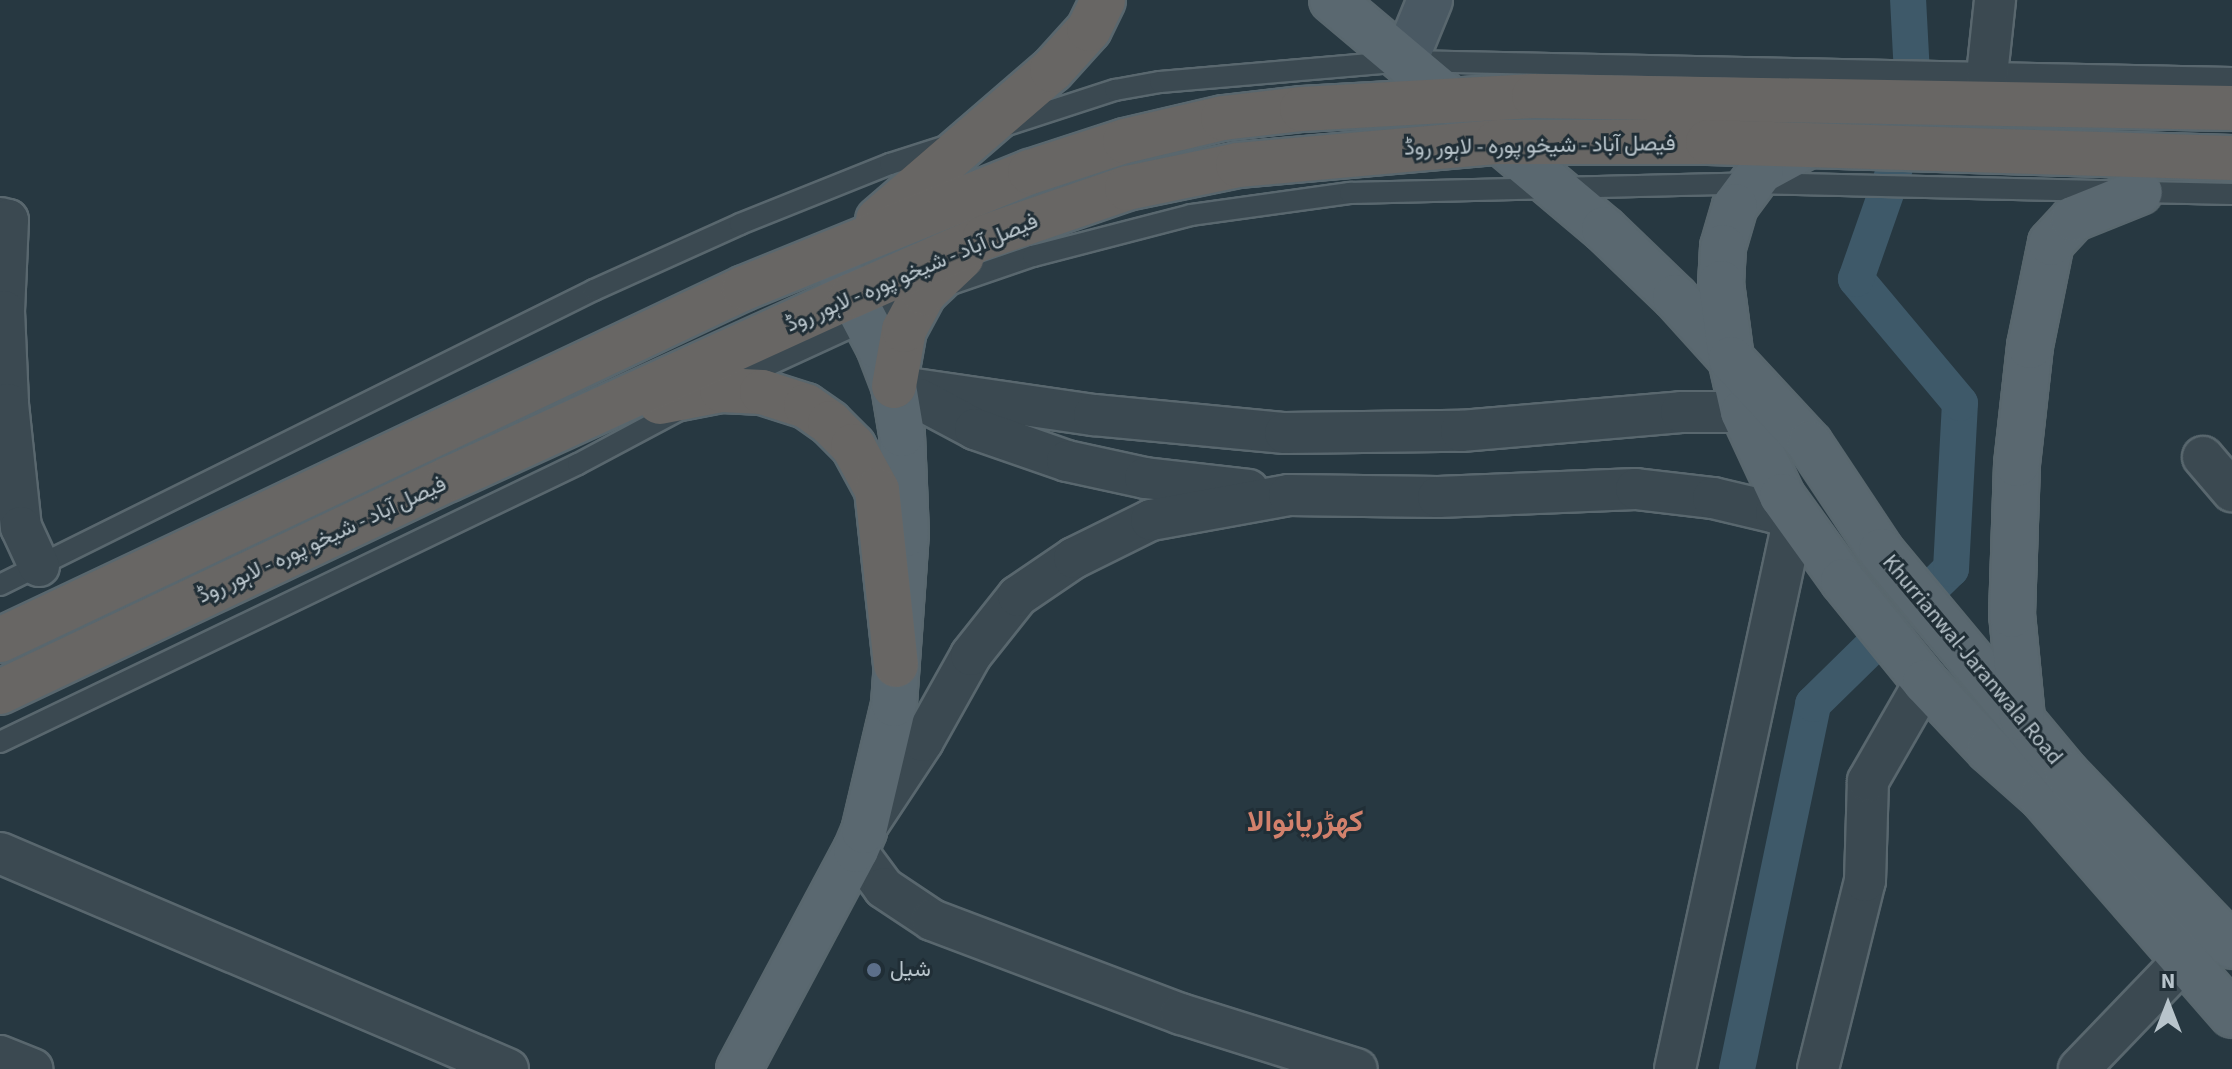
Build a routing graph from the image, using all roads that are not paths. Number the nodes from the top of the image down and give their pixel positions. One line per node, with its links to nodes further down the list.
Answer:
1 (1103, 0): 11 (highway)
2 (1332, 0): 5 (main road, Khurrianwal-Jaranwala Road)
3 (1430, 0): 5 (main road)
4 (1995, 0): 7 (street)
5 (1405, 61): 8 (main road, Khurrianwal-Jaranwala Road); 10 (lane); 11 (lane)
6 (2232, 78): 7 (lane)
7 (1987, 91): 9 (highway, فیصل آباد - شیخو پورہ - لاہور روڈ); 10 (highway, فیصل آباد - شیخو پورہ - لاہور روڈ)
8 (1446, 100): 10 (highway, فیصل آباد - شیخو پورہ - لاہور روڈ); 12 (main road, Khurrianwal-Jaranwala Road); 21 (highway, فیصل آباد - شیخو پورہ - لاہور روڈ)
9 (2232, 108)
10 (1839, 130): 12 (highway, فیصل آباد - شیخو پورہ - لاہور روڈ); 14 (highway, فیصل آباد - شیخو پورہ - لاہور روڈ); 15 (main road, Khurrianwal-Jaranwala Road)
11 (970, 139): 21 (highway); 33 (lane)
12 (1497, 142): 16 (main road, Khurrianwal-Jaranwala Road); 20 (highway, فیصل آباد - شیخو پورہ - لاہور روڈ)
13 (2232, 158): 14 (highway, فیصل آباد - شیخو پورہ - لاہور روڈ)
14 (1984, 170): 17 (lane)
15 (1752, 183): 16 (lane); 24 (main road, Khurrianwal-Jaranwala Road)
16 (1553, 186): 22 (lane); 24 (main road, Khurrianwal-Jaranwala Road)
17 (2140, 192): 18 (lane); 40 (main road)
18 (2232, 194)
19 (0, 218): 33 (street)
20 (985, 237): 22 (highway); 23 (highway, فیصل آباد - شیخو پورہ - لاہور روڈ)
21 (841, 248): 23 (main road); 36 (highway, فیصل آباد - شیخو پورہ - لاہور روڈ)
22 (924, 293): 23 (lane); 25 (highway)
23 (857, 308): 25 (main road); 26 (lane); 28 (highway, فیصل آباد - شیخو پورہ - لاہور روڈ)
24 (1731, 359): 27 (main road, Khurrianwal-Jaranwala Road); 40 (main road, Khurrianwal-Jaranwala Road)
25 (894, 386): 27 (street); 31 (street); 37 (main road)
26 (711, 392): 28 (highway); 37 (highway); 41 (lane)
27 (1743, 412): 34 (main road, Khurrianwal-Jaranwala Road)
28 (529, 443): 39 (highway, فیصل آباد - شیخو پورہ - لاہور روڈ)
29 (2203, 457): 30 (street)
30 (2232, 491)
31 (1289, 495): 32 (street); 42 (street)
32 (1793, 522): 34 (street); 52 (street)
33 (39, 566): 35 (lane)
34 (1843, 581): 38 (main road, Khurrianwal-Jaranwala Road)
35 (0, 585)
36 (0, 640)
37 (896, 665): 42 (main road)
38 (1925, 682): 45 (main road, Khurrianwal-Jaranwala Road); 53 (street)
39 (0, 692)
40 (2022, 718): 44 (main road, Khurrianwal-Jaranwala Road)
41 (0, 742)
42 (860, 841): 50 (main road); 51 (street)
43 (0, 853): 49 (street)
44 (2232, 946)
45 (2182, 962): 46 (main road, Khurrianwal-Jaranwala Road); 54 (street)
46 (2232, 1015)
47 (0, 1056): 48 (street)
48 (33, 1069)
49 (508, 1069)
50 (739, 1069)
51 (1357, 1069)
52 (1675, 1069)
53 (1818, 1069)
54 (2079, 1069)

